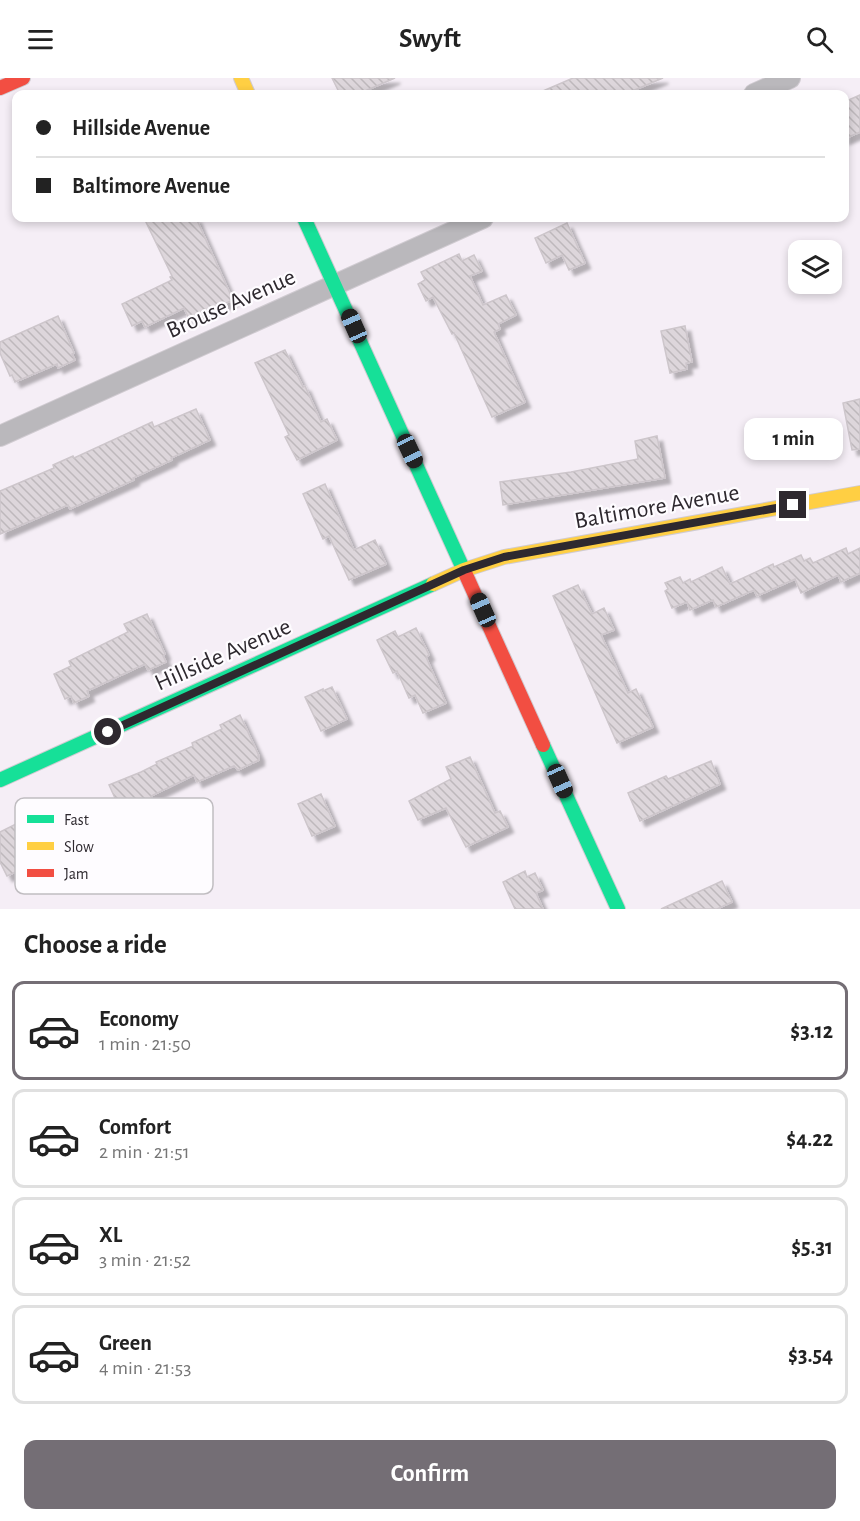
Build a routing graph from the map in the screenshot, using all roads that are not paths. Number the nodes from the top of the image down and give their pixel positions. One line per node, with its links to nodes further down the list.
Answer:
1 (23, 78): 3 (street)
2 (790, 78): 4 (street)
3 (0, 88)
4 (763, 90)
5 (306, 222): 7 (street)
6 (474, 222): 7 (street, Brouse Avenue)
7 (335, 285): 8 (street, Brouse Avenue); 10 (street)
8 (0, 436)
9 (860, 493): 10 (street, Baltimore Avenue)
10 (464, 570): 11 (street, Hillside Avenue); 12 (street)
11 (0, 780)
12 (618, 909)

